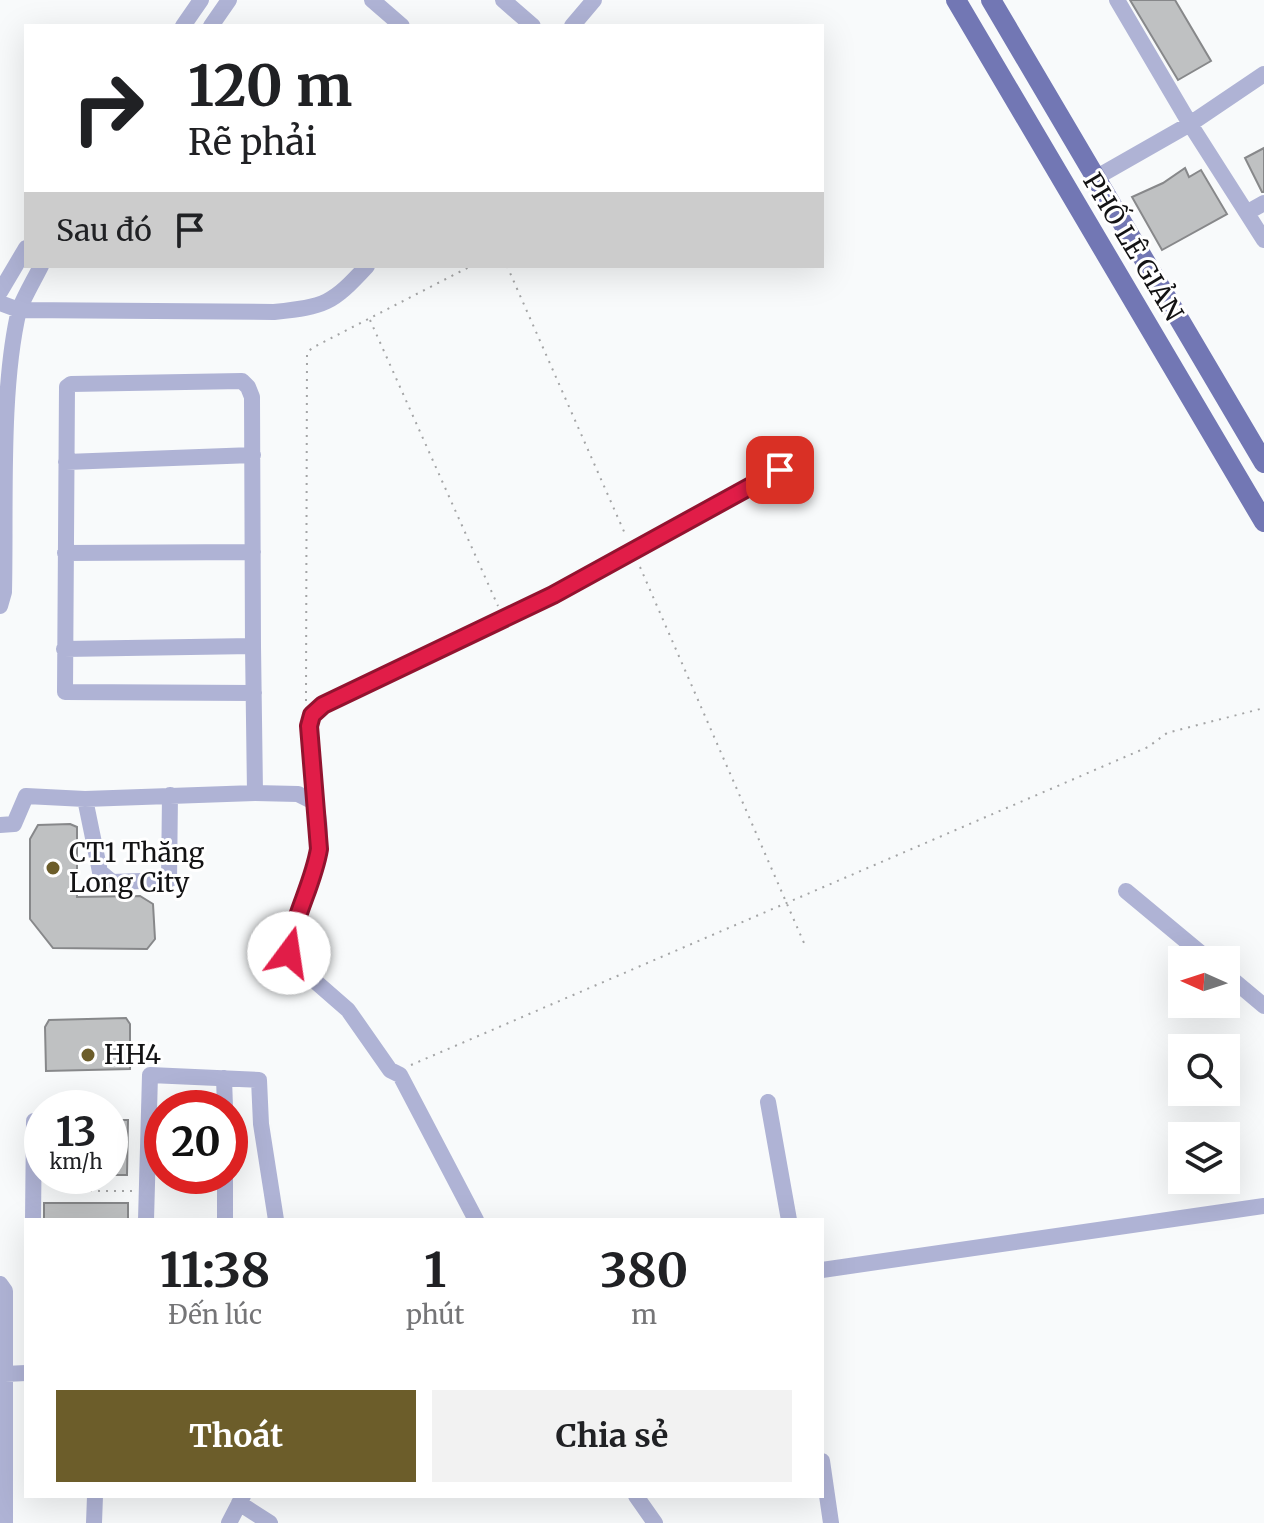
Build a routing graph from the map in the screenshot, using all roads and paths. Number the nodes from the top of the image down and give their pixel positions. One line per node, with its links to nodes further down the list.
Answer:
1 (201, 0): 9 (street)
2 (229, 0): 10 (street)
3 (372, 0): 11 (street)
4 (503, 0): 12 (street)
5 (594, 0): 13 (street)
6 (956, 0): 17 (main road, PHỐ LÊ GIẢN)
7 (991, 0): 16 (main road, PHỐ LÊ GIẢN)
8 (1117, 0): 15 (street)
9 (184, 24)
10 (212, 24)
11 (395, 24)
12 (531, 24)
13 (574, 24)
14 (1264, 74): 15 (street)
15 (1190, 124): 16 (street); 19 (street)
16 (1097, 177): 17 (main road); 32 (main road, PHỐ LÊ GIẢN)
17 (1070, 192): 34 (main road, PHỐ LÊ GIẢN)
18 (1264, 203): 19 (street)
19 (1248, 212): 20 (street)
20 (1264, 240)
21 (24, 251): 26 (street)
22 (40, 268): 28 (street)
23 (365, 268): 28 (street)
24 (467, 268): 29 (path)
25 (508, 268): 35 (path)
26 (0, 292)
27 (0, 303): 28 (street)
28 (19, 310): 38 (street)
29 (369, 318): 39 (path); 44 (path)
30 (253, 455): 31 (street); 31 (street); 36 (street)
31 (66, 462): 37 (street)
32 (1264, 463)
33 (780, 470): 35 (street)
34 (1264, 522)
35 (633, 551): 39 (street); 51 (path)
36 (253, 552): 37 (street); 40 (street)
37 (65, 553): 41 (street)
38 (1, 596)
39 (503, 619): 44 (street)
40 (253, 646): 41 (street); 42 (street)
41 (64, 649): 42 (street)
42 (254, 693): 45 (street)
43 (1264, 708): 51 (path)
44 (309, 726): 48 (street)
45 (255, 793): 46 (street); 48 (street)
46 (170, 795): 47 (street); 47 (street)
47 (85, 799): 49 (street)
48 (314, 802): 56 (street)
49 (0, 825)
50 (1126, 891): 53 (street)
51 (786, 903): 52 (path); 56 (path)
52 (804, 943)
53 (1192, 946)
54 (1240, 986): 55 (street)
55 (1264, 1006)
56 (390, 1070): 69 (street)
57 (224, 1078): 58 (street); 59 (street); 68 (street)
58 (150, 1090)
59 (224, 1090)
60 (768, 1102): 70 (street)
61 (33, 1194): 65 (street)
62 (147, 1194): 66 (street)
63 (225, 1194): 67 (street)
64 (1264, 1206): 71 (street)
65 (33, 1218)
66 (146, 1218)
67 (225, 1218)
68 (276, 1218)
69 (475, 1218)
70 (789, 1218)
71 (824, 1270)
72 (0, 1284): 74 (street)
73 (24, 1373): 74 (street)
74 (5, 1374): 79 (street)
75 (824, 1475): 84 (street)
76 (95, 1498): 80 (street)
77 (637, 1498): 83 (street)
78 (241, 1500): 81 (street); 82 (street)
79 (5, 1523)
80 (94, 1523)
81 (229, 1523)
82 (270, 1523)
83 (655, 1523)
84 (831, 1523)

